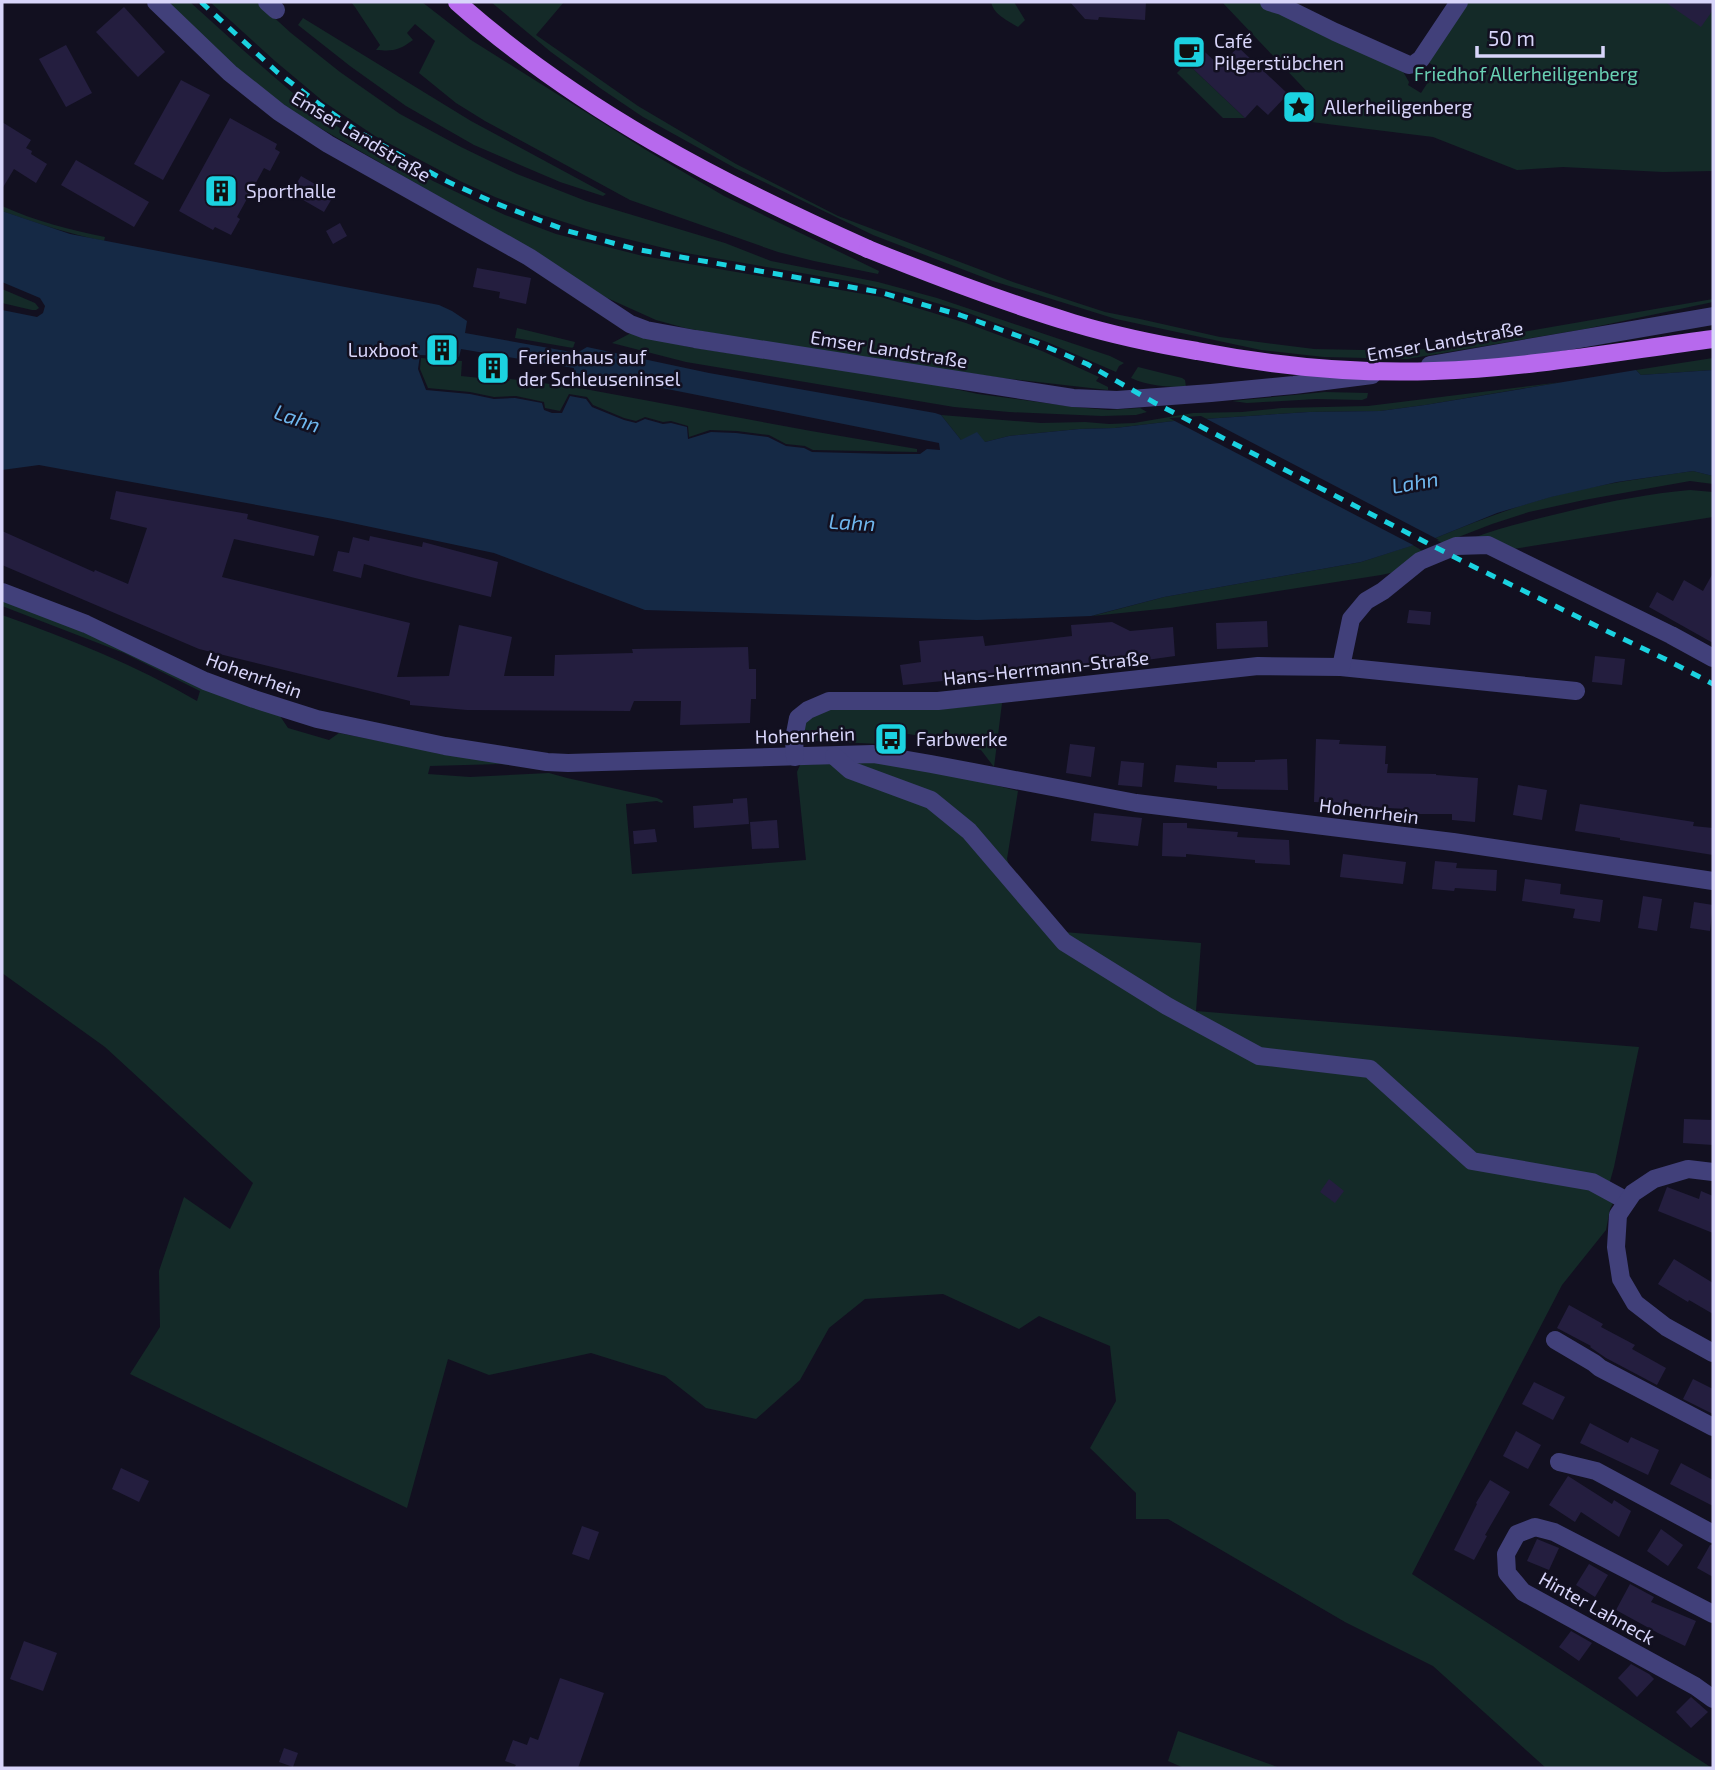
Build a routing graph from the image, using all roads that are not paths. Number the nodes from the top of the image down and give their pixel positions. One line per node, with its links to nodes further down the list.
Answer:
1 (156, 2): 5 (street, Emser Landstraße)
2 (457, 2): 6 (main road, bridge)
3 (1269, 2): 4 (street)
4 (1459, 2)
5 (1713, 316)
6 (1713, 339)
7 (2, 592): 12 (street, Hohenrhein)
8 (1713, 659): 9 (street)
9 (1342, 667): 10 (street, Hans-Herrmann-Straße); 12 (street, Hans-Herrmann-Straße)
10 (1576, 691)
11 (834, 756): 12 (street, Hohenrhein); 13 (street, Hohenrhein); 15 (street)
12 (795, 757)
13 (1713, 881)
14 (1713, 1172): 15 (street)
15 (1627, 1201): 17 (street)
16 (1555, 1340): 18 (street)
17 (1713, 1353)
18 (1713, 1427)
19 (1559, 1462): 20 (street)
20 (1713, 1534)
21 (1713, 1614): 22 (street, Hinter Lahneck)
22 (1713, 1699)

